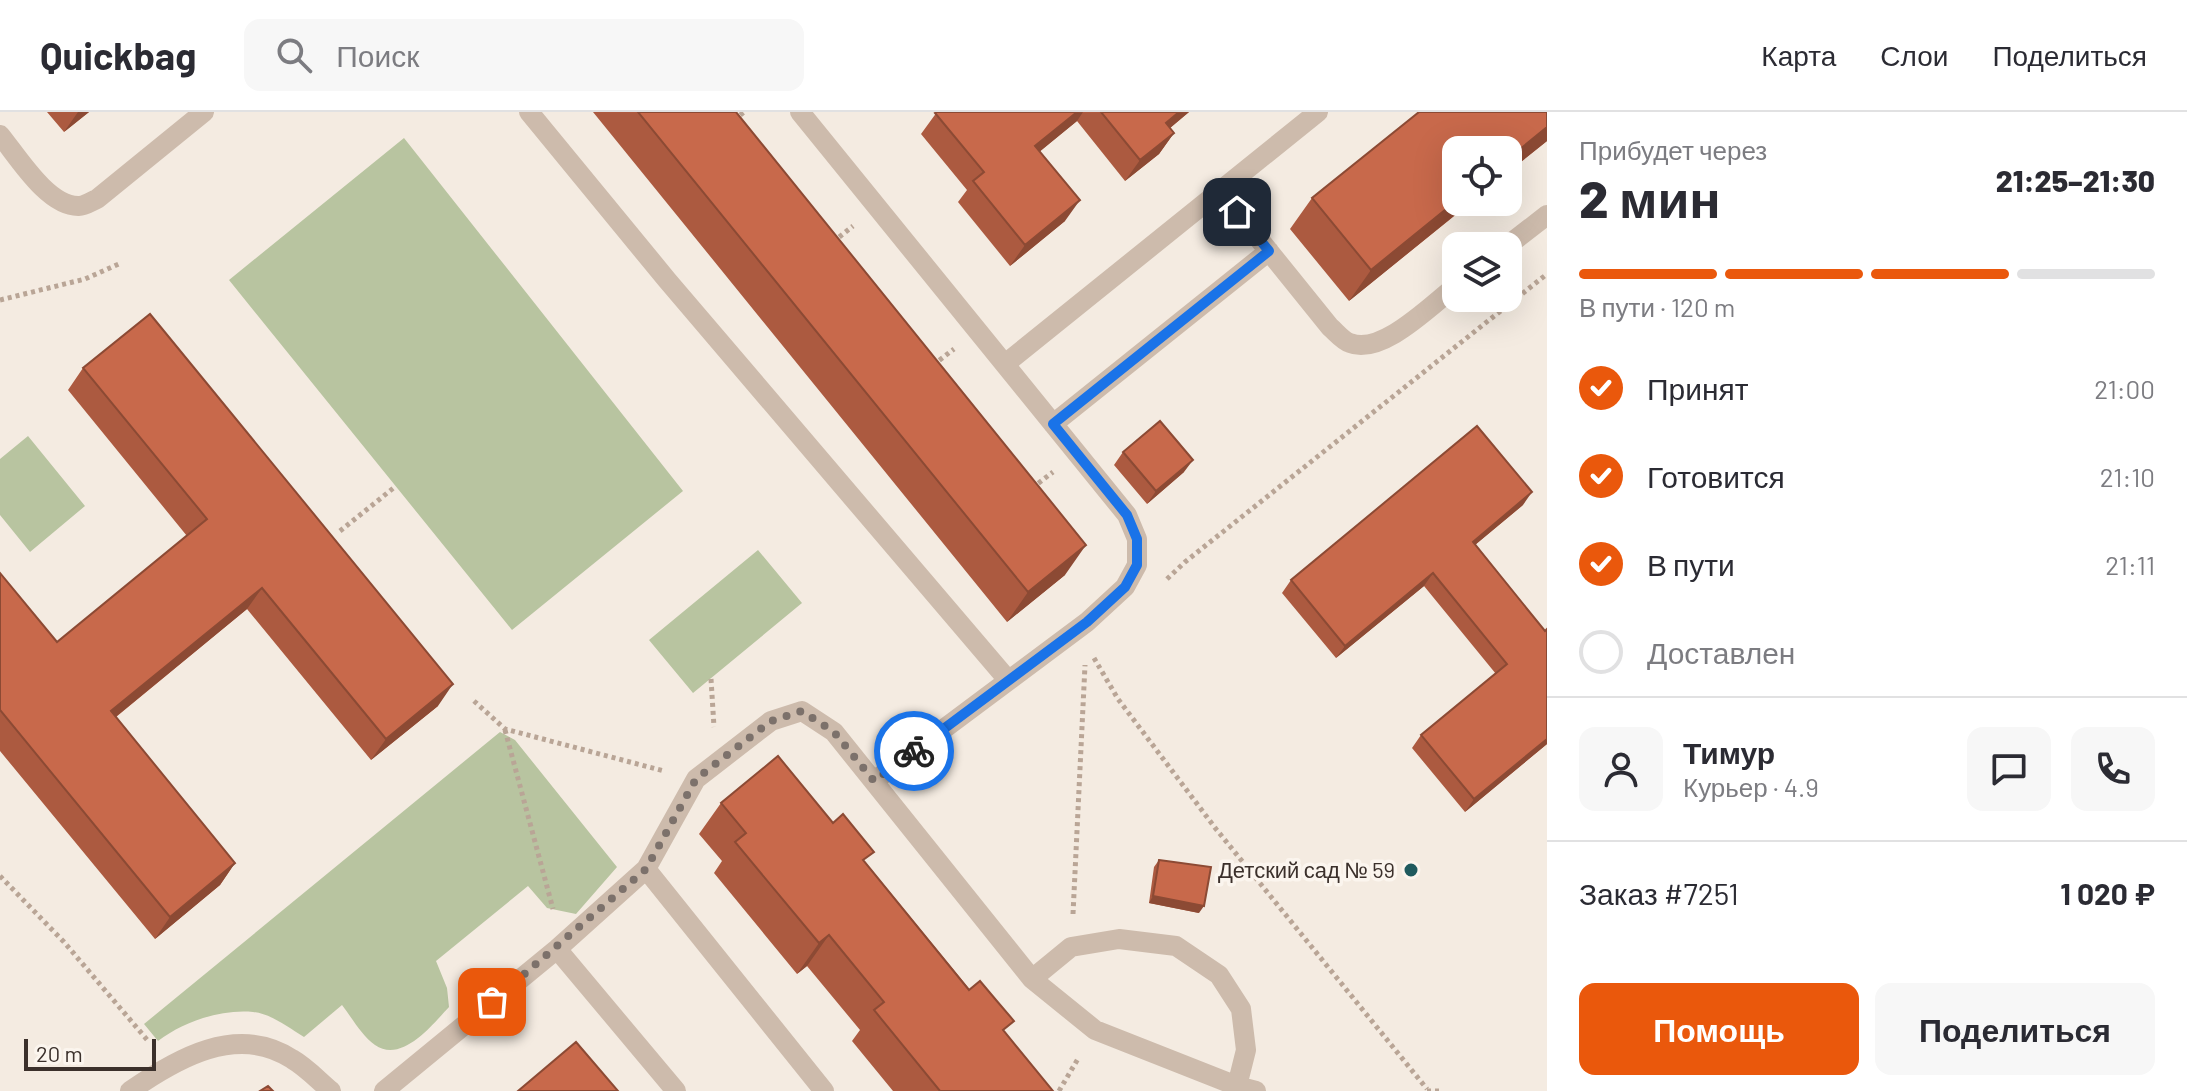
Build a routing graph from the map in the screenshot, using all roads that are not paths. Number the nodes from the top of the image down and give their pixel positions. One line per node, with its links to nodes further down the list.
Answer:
1 (204, 112): 6 (lane)
2 (529, 112): 14 (lane)
3 (800, 112): 12 (lane)
4 (1318, 112): 5 (lane)
5 (1294, 119): 7 (lane)
6 (0, 135)
7 (1221, 192): 10 (lane); 12 (lane)
8 (1547, 215): 9 (lane)
9 (1522, 234)
10 (1269, 251): 11 (lane); 13 (lane)
11 (1442, 297)
12 (1005, 364): 13 (lane)
13 (1053, 424): 14 (lane)
14 (1008, 680): 15 (lane)
15 (874, 781): 16 (lane); 18 (lane)
16 (646, 869): 17 (lane); 24 (lane)
17 (557, 949): 22 (lane); 23 (lane)
18 (1032, 979): 19 (lane); 19 (lane)
19 (1246, 1089)
20 (130, 1091): 21 (lane)
21 (331, 1091)
22 (384, 1091)
23 (676, 1091)
24 (824, 1091)

